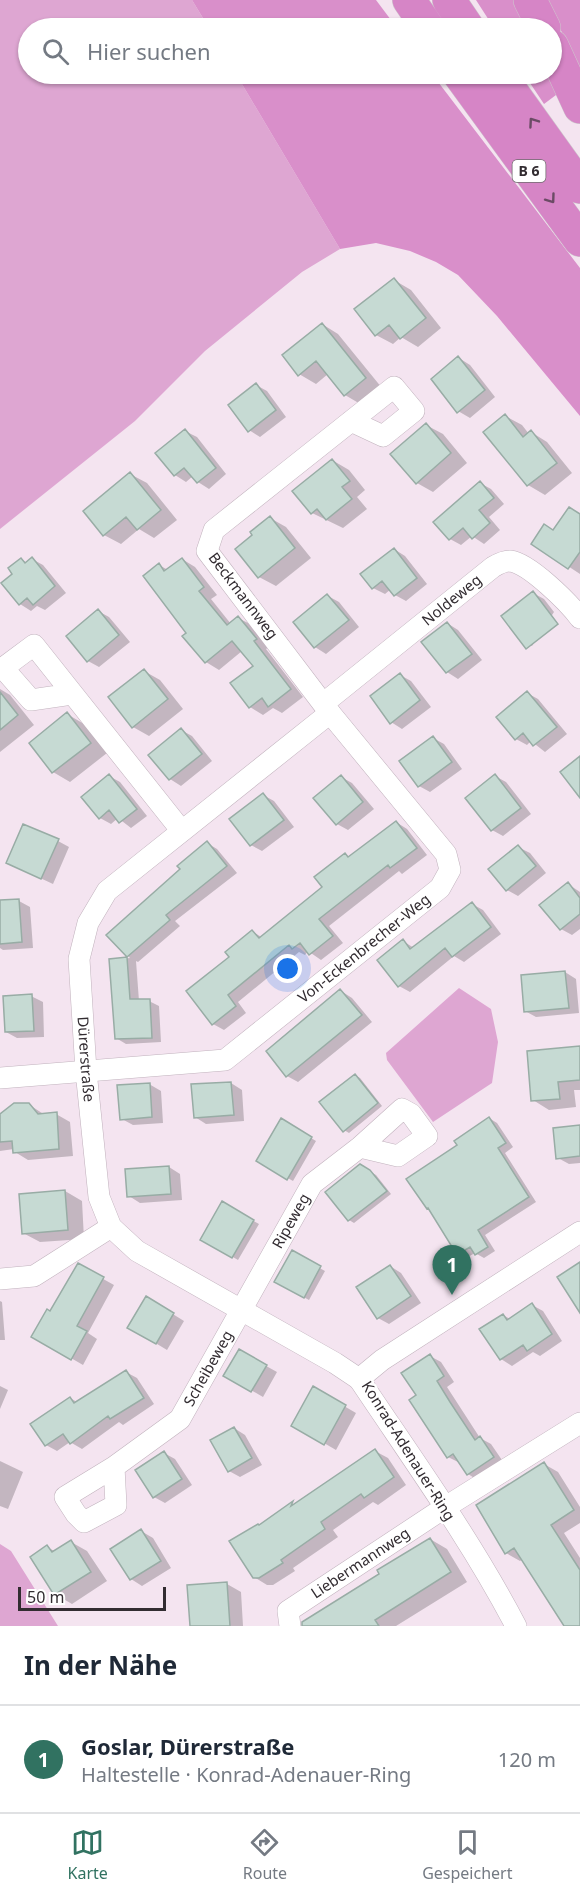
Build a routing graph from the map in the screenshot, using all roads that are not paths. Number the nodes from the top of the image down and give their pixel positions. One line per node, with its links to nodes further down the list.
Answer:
1 (409, 0): 4 (highway)
2 (448, 0): 5 (highway)
3 (530, 0): 6 (highway)
4 (421, 18)
5 (461, 18)
6 (539, 18)
7 (562, 68): 10 (highway)
8 (466, 84): 12 (highway, B 6, one-way to 12)
9 (507, 84): 11 (highway, B 6, one-way to 9)
10 (580, 107)
11 (580, 187)
12 (580, 240)
13 (351, 421): 16 (street, Beckmannweg)
14 (580, 618): 16 (street, Noldeweg)
15 (72, 694): 17 (street)
16 (327, 708): 17 (street, Dürerstraße); 18 (street, Von-Eckenbrecher-Weg)
17 (181, 830): 18 (street, Dürerstraße)
18 (86, 1071): 19 (street, Von-Eckenbrecher-Weg); 21 (street, Dürerstraße)
19 (0, 1077)
20 (360, 1147): 24 (street, Ripeweg)
21 (111, 1227): 23 (street); 24 (street, Dürerstraße)
22 (580, 1233): 25 (street, Konrad-Adenauer-Ring)
23 (0, 1279)
24 (241, 1310): 25 (street, Dürerstraße); 27 (street, Scheibeweg)
25 (359, 1379): 28 (street, Konrad-Adenauer-Ring)
26 (580, 1423): 28 (street)
27 (114, 1467)
28 (444, 1508): 29 (street, Liebermannweg); 30 (street, Konrad-Adenauer-Ring)
29 (290, 1626)
30 (516, 1626)

